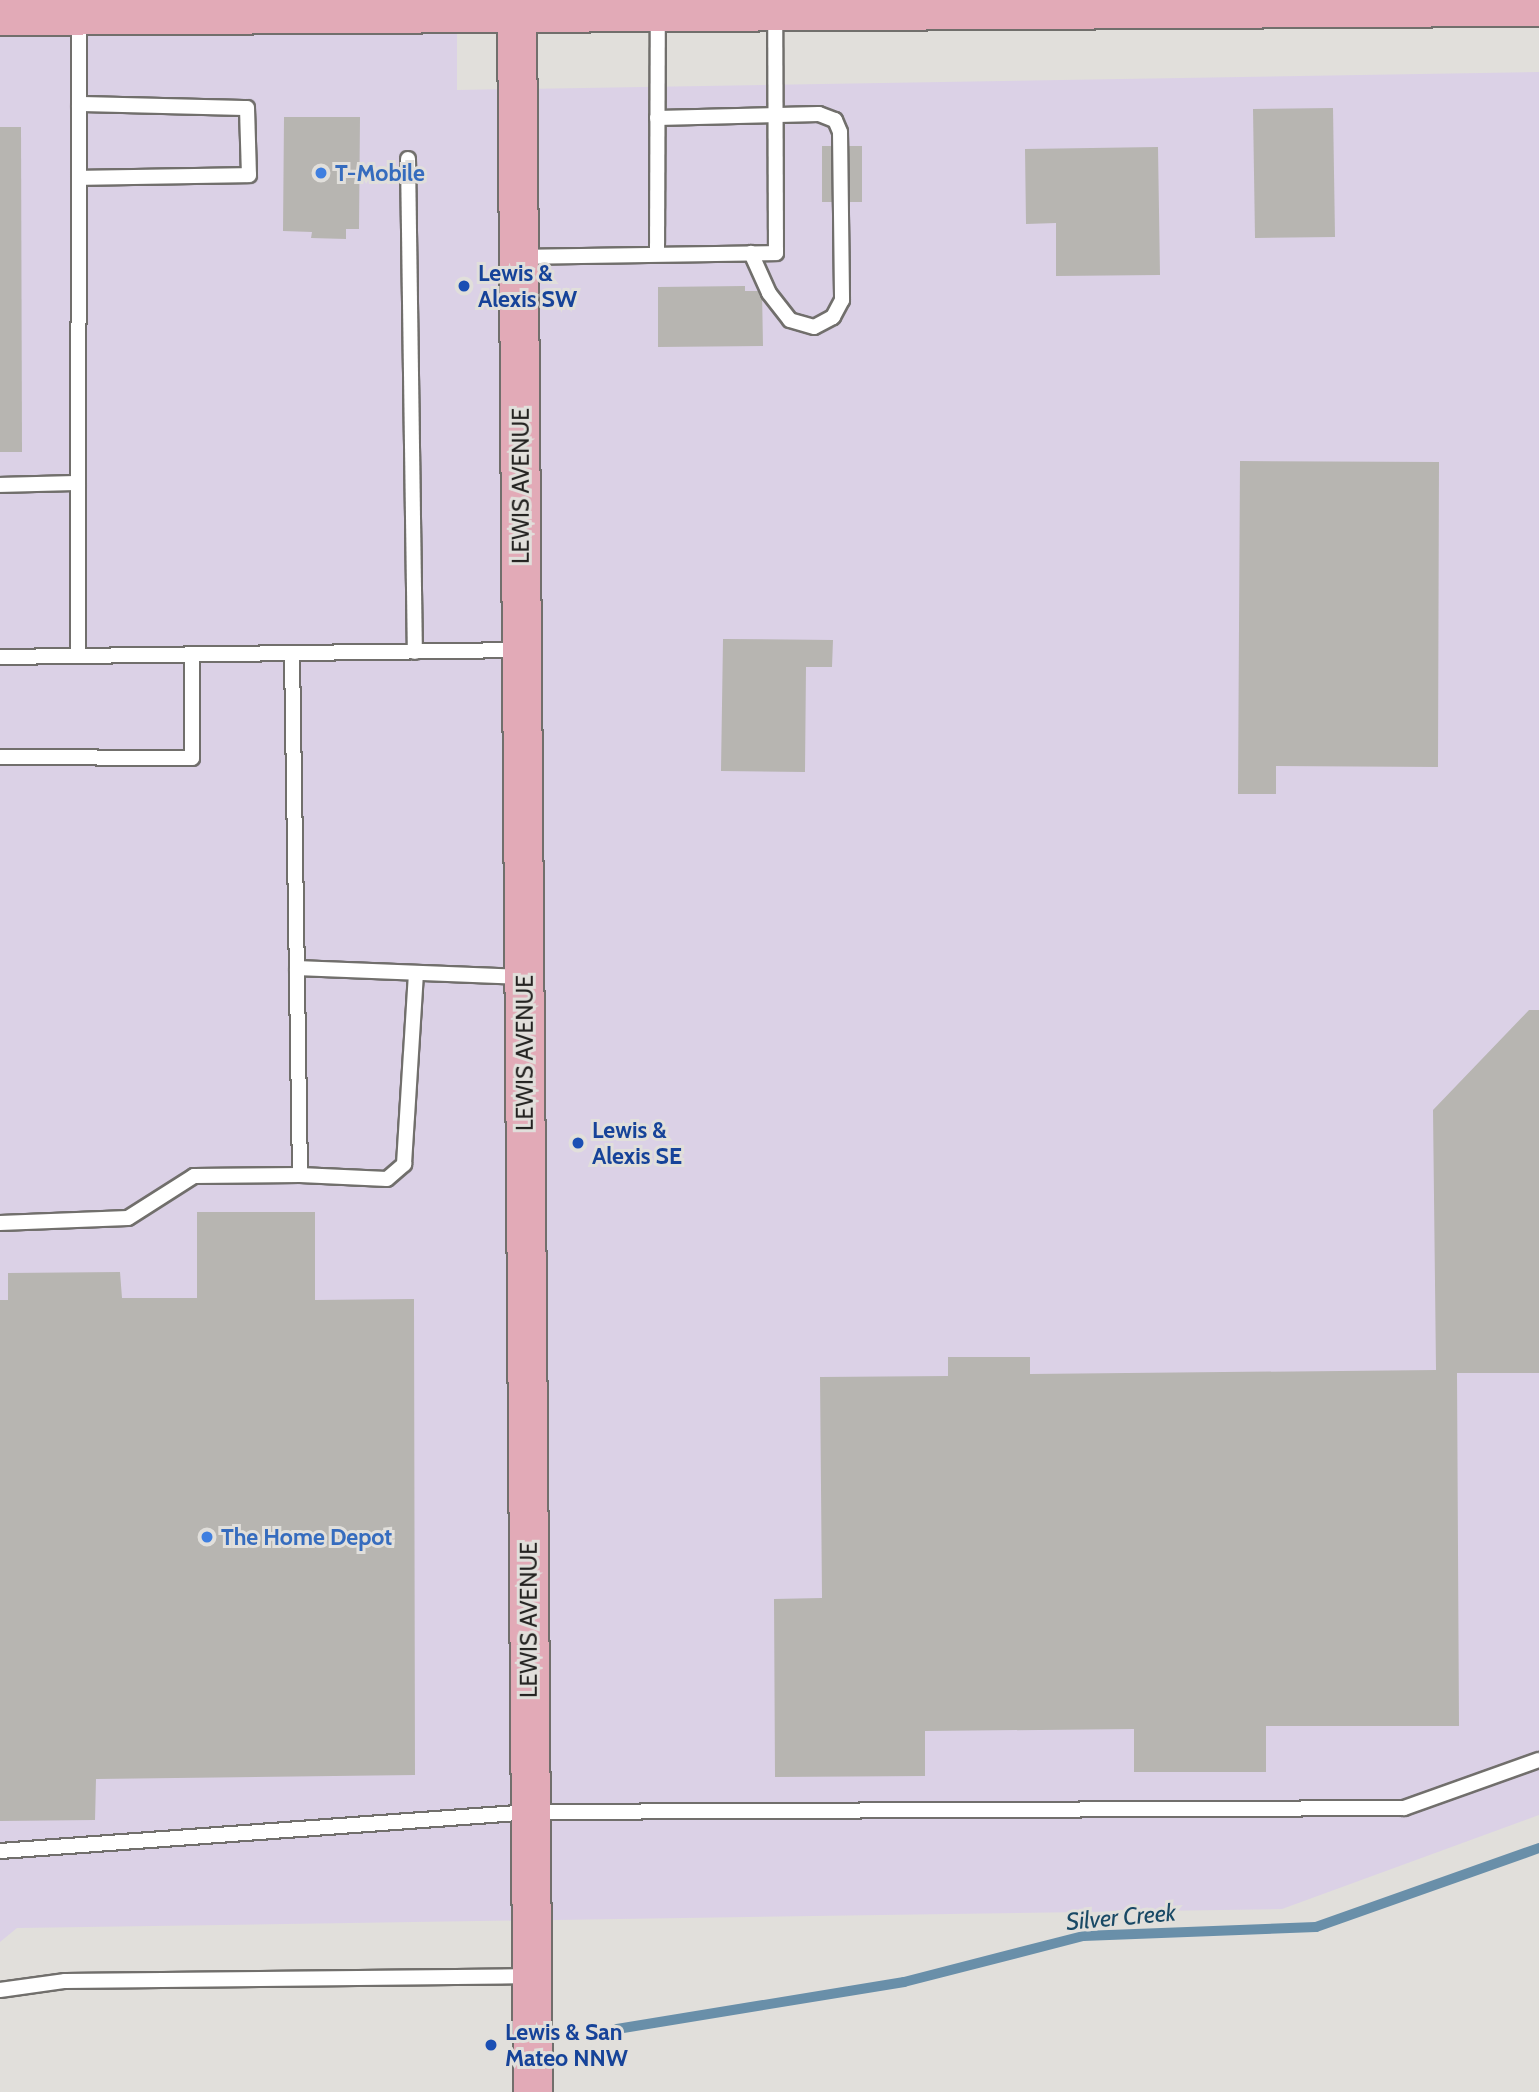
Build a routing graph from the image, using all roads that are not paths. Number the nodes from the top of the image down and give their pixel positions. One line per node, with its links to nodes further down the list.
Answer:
1 (1531, 5): 5 (main road)
2 (191, 7): 3 (main road); 7 (main road)
3 (293, 7): 6 (main road)
4 (658, 12): 5 (main road); 6 (main road); 11 (lane)
5 (775, 12): 10 (lane)
6 (517, 13): 16 (main road, LEWIS AVENUE)
7 (79, 15): 8 (main road); 9 (lane)
8 (0, 16)
9 (79, 104): 13 (lane); 13 (lane)
10 (776, 115): 11 (lane); 14 (lane); 14 (lane)
11 (657, 118): 15 (lane)
12 (408, 159): 20 (lane)
13 (79, 178): 17 (lane)
14 (751, 253): 15 (lane)
15 (657, 254): 16 (lane)
16 (519, 257): 19 (main road, LEWIS AVENUE)
17 (78, 483): 18 (lane); 23 (lane)
18 (0, 485)
19 (522, 650): 20 (lane); 28 (main road, LEWIS AVENUE)
20 (415, 652): 21 (lane)
21 (292, 653): 22 (lane); 26 (lane)
22 (192, 654): 23 (lane); 25 (lane)
23 (78, 656): 24 (lane)
24 (0, 657)
25 (0, 757)
26 (297, 968): 27 (lane); 29 (lane)
27 (416, 972): 28 (lane); 29 (lane)
28 (524, 977): 32 (main road, LEWIS AVENUE)
29 (300, 1175): 30 (lane)
30 (0, 1223)
31 (1539, 1760): 32 (lane)
32 (531, 1812): 33 (lane); 34 (main road, LEWIS AVENUE)
33 (0, 1851)
34 (532, 1976): 35 (lane); 36 (main road, LEWIS AVENUE)
35 (0, 1990)
36 (533, 2092)

